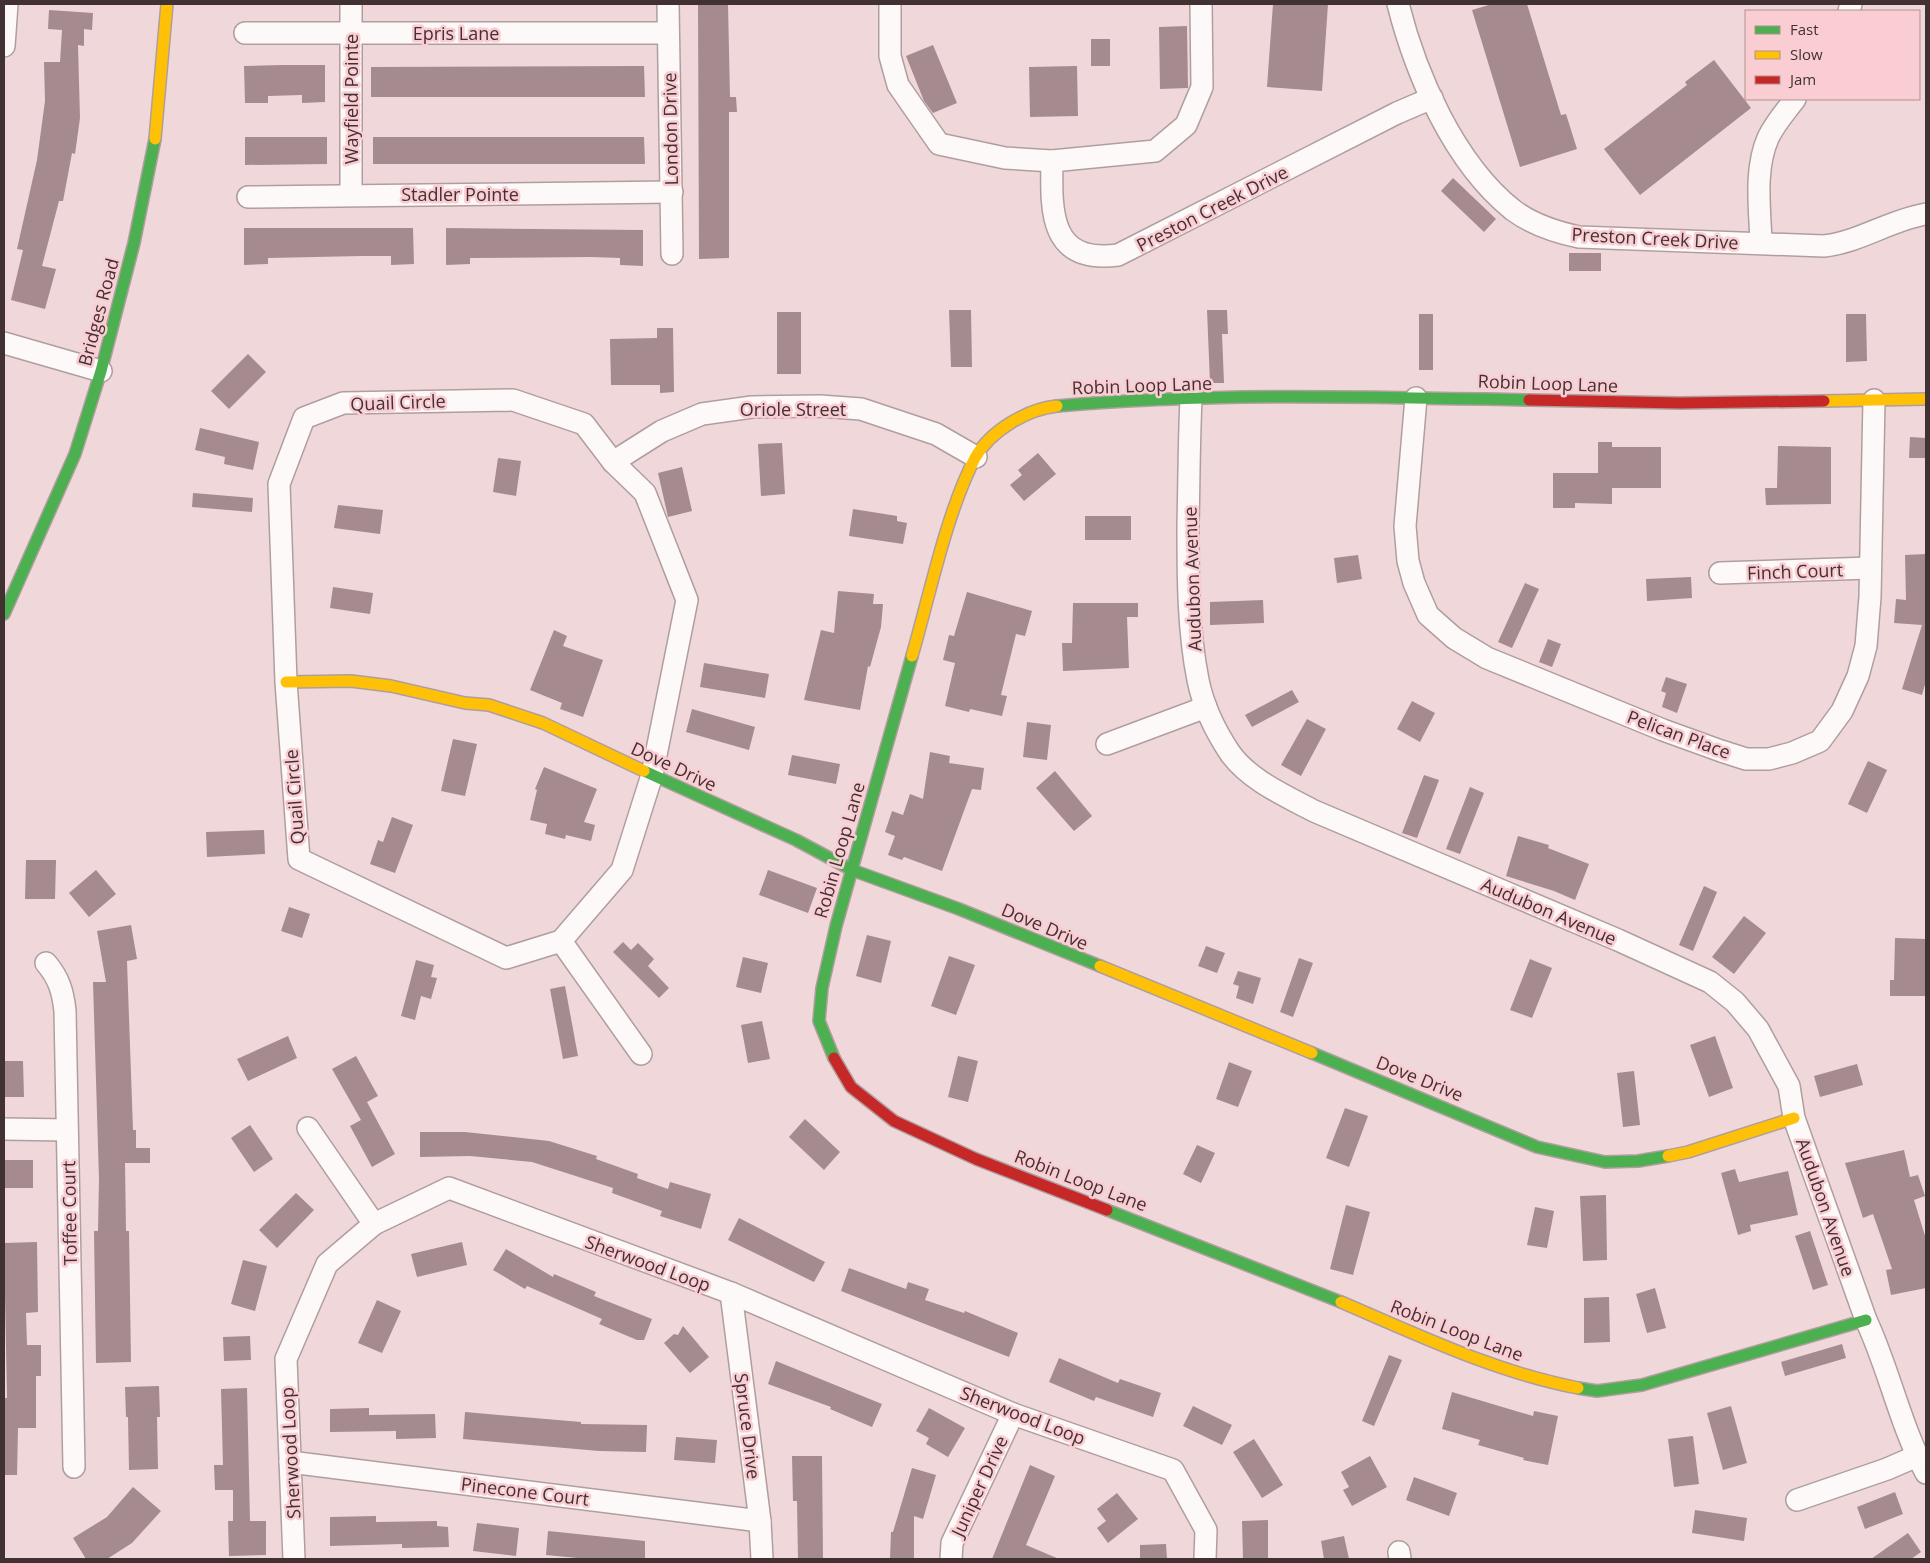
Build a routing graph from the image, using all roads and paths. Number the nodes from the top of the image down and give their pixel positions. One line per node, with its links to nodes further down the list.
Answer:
1 (6, 4): 11 (street)
2 (167, 4): 22 (street, Bridges Road)
3 (351, 4): 9 (street, Wayfield Pointe)
4 (668, 4): 10 (street, London Drive)
5 (890, 4): 14 (street)
6 (1201, 4): 14 (street)
7 (1398, 4): 12 (street, Preston Creek Drive)
8 (245, 33): 9 (street, Epris Lane)
9 (352, 33): 10 (street, Epris Lane); 16 (street, Wayfield Pointe)
10 (668, 33): 15 (street, London Drive)
11 (4, 46)
12 (1432, 98): 14 (street, Preston Creek Drive); 19 (street, Preston Creek Drive)
13 (1794, 100): 19 (street, Preston Creek Drive)
14 (1052, 161)
15 (672, 192): 16 (street, Stadler Pointe); 20 (street, London Drive)
16 (351, 195): 17 (street, Stadler Pointe)
17 (248, 197)
18 (1926, 214): 19 (street, Preston Creek Drive)
19 (1761, 243)
20 (672, 254)
21 (4, 343): 22 (street)
22 (101, 371): 31 (street, Bridges Road)
23 (1416, 398): 24 (street, Robin Loop Lane); 26 (street, Robin Loop Lane); 29 (street, Pelican Place)
24 (1191, 399): 27 (street, Robin Loop Lane); 33 (street, Audubon Avenue)
25 (1926, 399): 26 (street, Robin Loop Lane)
26 (1874, 400): 29 (street, Pelican Place)
27 (976, 457): 28 (street, Oriole Street); 36 (street, Robin Loop Lane)
28 (613, 462): 32 (street, Quail Circle); 35 (street, Quail Circle)
29 (1870, 568): 30 (street, Finch Court)
30 (1720, 573)
31 (4, 614)
32 (286, 682): 35 (street, Dove Drive); 37 (street, Quail Circle)
33 (1206, 707): 34 (street); 40 (street, Audubon Avenue)
34 (1107, 744)
35 (652, 775): 36 (street, Dove Drive); 37 (street, Quail Circle)
36 (852, 870): 40 (street, Dove Drive); 46 (street, Robin Loop Lane)
37 (561, 941): 39 (street)
38 (46, 963): 43 (street, Toffee Court)
39 (641, 1054)
40 (1794, 1118): 46 (street, Audubon Avenue)
41 (308, 1128): 44 (street)
42 (4, 1129): 43 (street)
43 (67, 1130): 50 (street, Toffee Court)
44 (374, 1224): 45 (street, Sherwood Loop); 48 (street, Sherwood Loop)
45 (731, 1293): 47 (street, Sherwood Loop); 52 (street, Spruce Drive)
46 (1866, 1320): 49 (street, Audubon Avenue)
47 (1012, 1414): 55 (street, Juniper Drive); 56 (street, Sherwood Loop)
48 (290, 1462): 52 (street, Pinecone Court); 53 (street, Sherwood Loop)
49 (1922, 1465): 51 (street)
50 (74, 1467)
51 (1797, 1500)
52 (760, 1521): 54 (street, Spruce Drive)
53 (294, 1559)
54 (762, 1559)
55 (951, 1559)
56 (1205, 1559)

